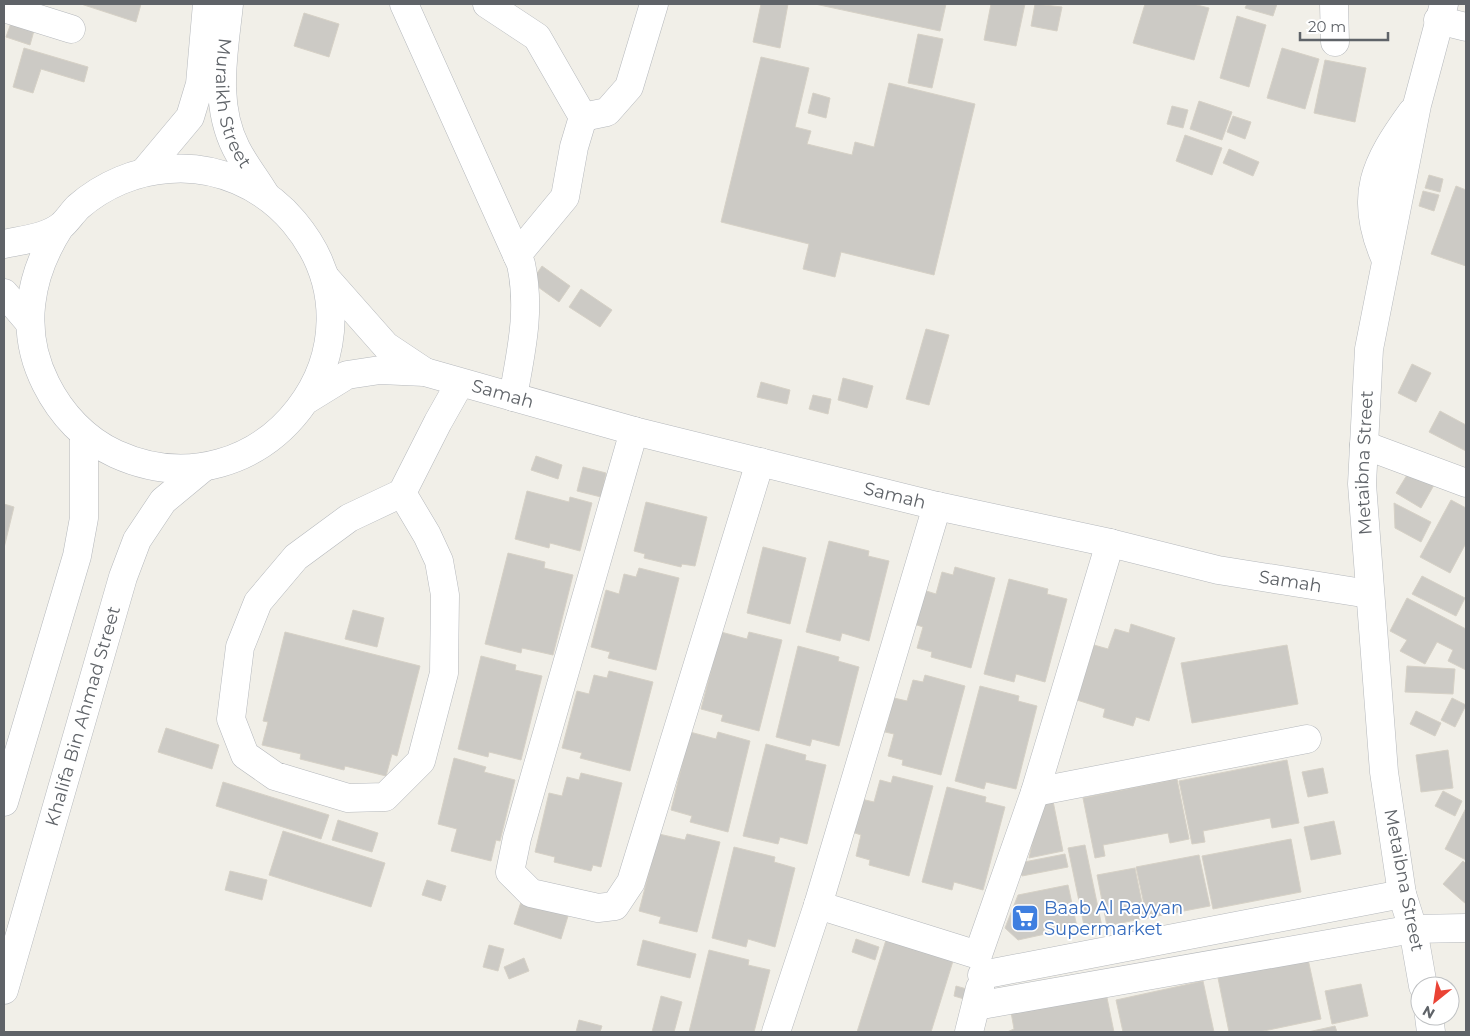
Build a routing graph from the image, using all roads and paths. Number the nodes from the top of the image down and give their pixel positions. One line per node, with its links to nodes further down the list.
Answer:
1 (208, 4): 13 (street, Muraikh Street)
2 (229, 4): 14 (street, Muraikh Street)
3 (404, 4): 17 (street)
4 (487, 4): 12 (street)
5 (654, 4): 12 (street)
6 (1334, 4): 11 (street)
7 (4, 8): 10 (street)
8 (1441, 12): 9 (street); 27 (street, Metaibna Street)
9 (1466, 27)
10 (71, 29)
11 (1335, 42)
12 (583, 117): 17 (street)
13 (144, 172): 14 (street); 15 (street)
14 (266, 195): 18 (street)
15 (60, 227): 16 (street); 20 (street)
16 (4, 244)
17 (517, 255): 23 (street)
18 (325, 277): 21 (street, Samah); 24 (street)
19 (4, 293): 20 (street)
20 (29, 322): 26 (street)
21 (426, 372): 22 (street, Samah); 24 (street, Samah)
22 (460, 383): 23 (street, Samah); 31 (street)
23 (513, 397): 25 (street, Samah)
24 (308, 399): 29 (street)
25 (634, 431): 28 (street, Samah); 28 (street)
26 (84, 434): 29 (street); 37 (street)
27 (1364, 445): 30 (street); 34 (street, Metaibna Street)
28 (760, 462): 32 (street, Samah)
29 (204, 467): 44 (street, Khalifa Bin Ahmad Street)
30 (1466, 483)
31 (402, 492): 31 (street)
32 (937, 506): 33 (street, Samah); 39 (street)
33 (1110, 543): 34 (street, Samah); 36 (street)
34 (1370, 594): 38 (street, Metaibna Street)
35 (1307, 739): 36 (street)
36 (1035, 792): 42 (street)
37 (4, 802)
38 (1402, 894): 41 (street, Metaibna Street); 42 (street)
39 (818, 905): 42 (street); 46 (street)
40 (1466, 928): 41 (street)
41 (1413, 929): 43 (street, Metaibna Street); 45 (street)
42 (980, 965): 45 (street)
43 (1421, 976)
44 (4, 990)
45 (976, 1006): 47 (street)
46 (776, 1032)
47 (969, 1032)

